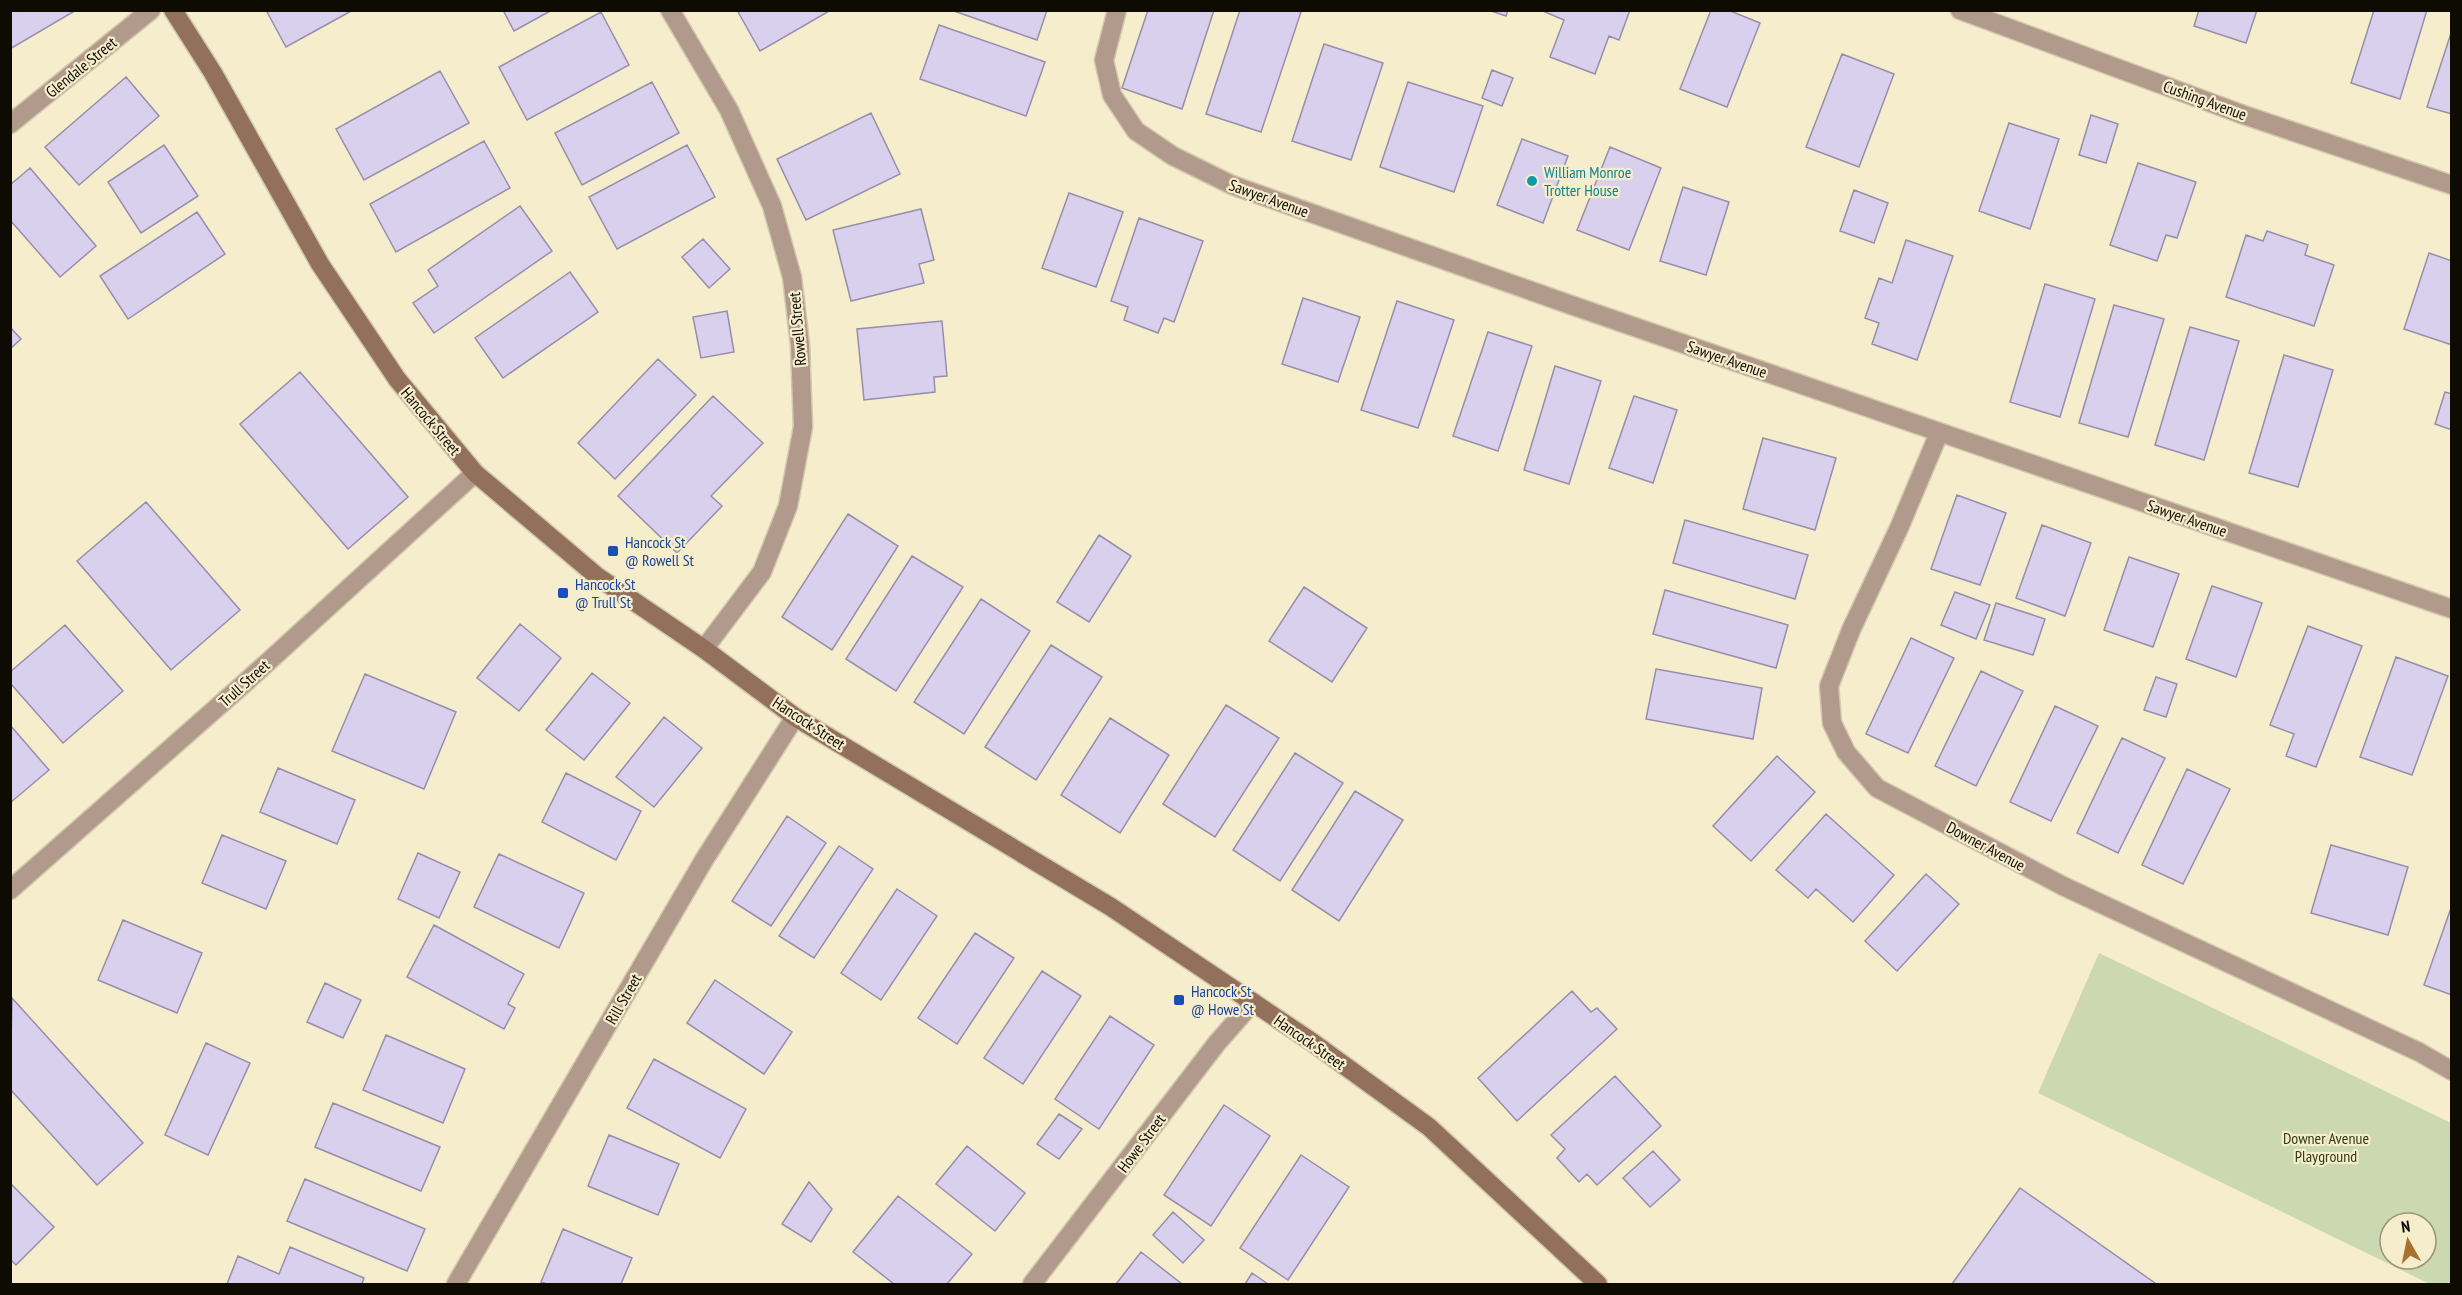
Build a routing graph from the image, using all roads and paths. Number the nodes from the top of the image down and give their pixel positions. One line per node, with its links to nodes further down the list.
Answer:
1 (151, 10): 6 (street, Glendale Street)
2 (173, 10): 9 (main road, Hancock Street)
3 (670, 10): 11 (street, Rowell Street)
4 (1117, 10): 8 (street, Sawyer Avenue)
5 (1960, 10): 7 (street, Cushing Avenue)
6 (10, 124)
7 (2451, 185)
8 (1939, 433): 10 (street, Sawyer Avenue); 15 (street, Downer Avenue)
9 (476, 473): 11 (main road, Hancock Street); 13 (street, Trull Street)
10 (2451, 609)
11 (704, 649): 12 (main road, Hancock Street)
12 (795, 717): 14 (main road, Hancock Street); 16 (street, Rill Street)
13 (10, 890)
14 (1252, 1002): 17 (street, Howe Street); 18 (main road, Hancock Street)
15 (2451, 1071)
16 (456, 1284)
17 (1032, 1284)
18 (1598, 1284)

